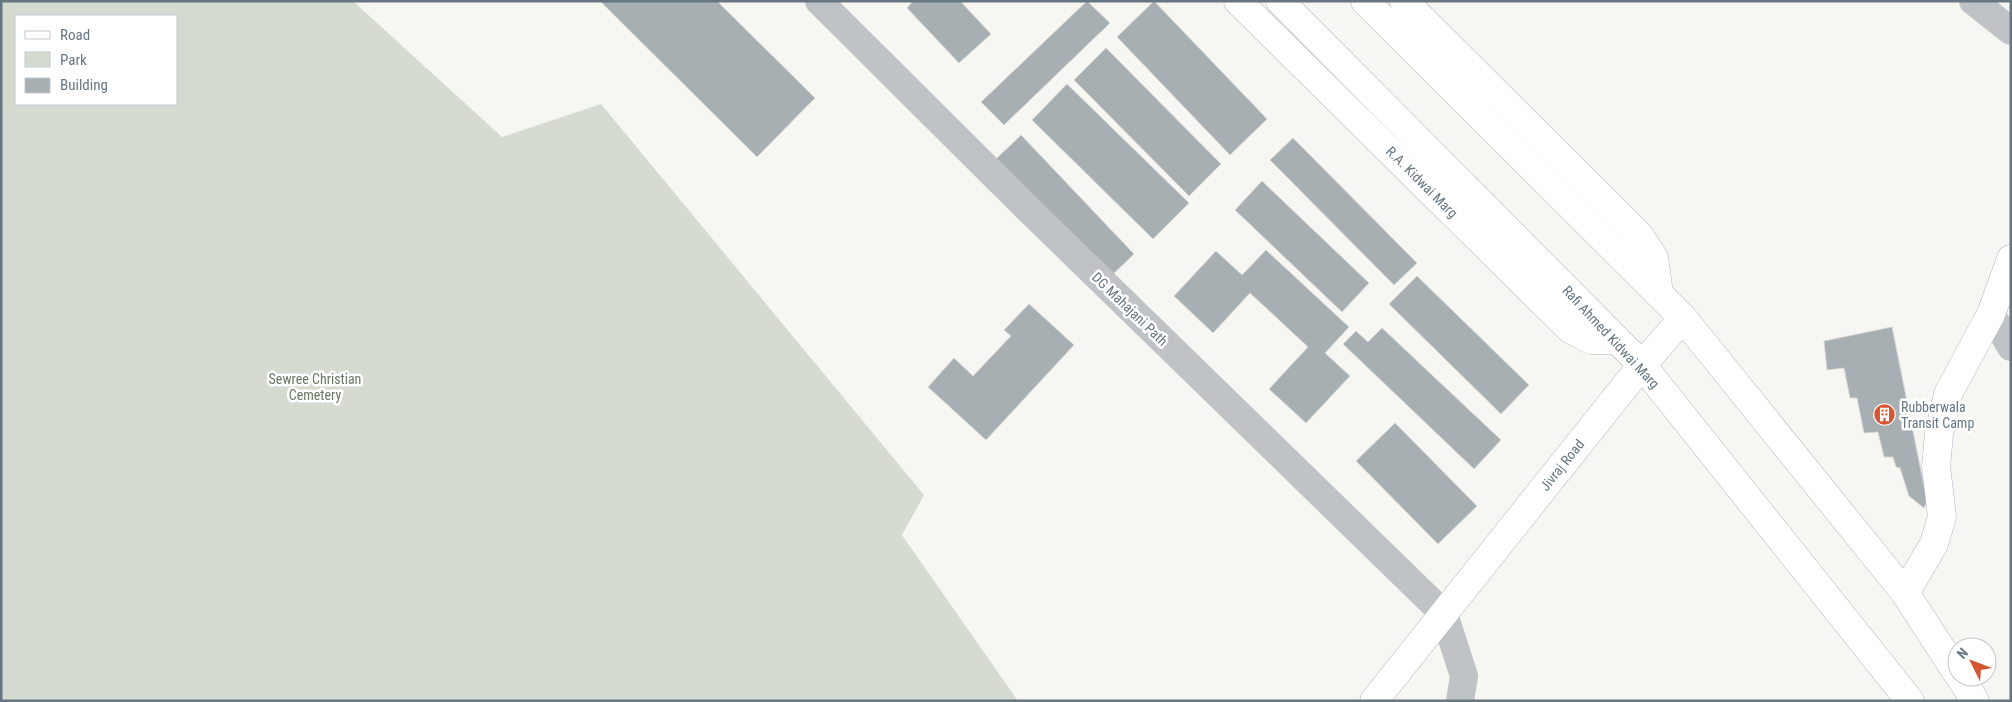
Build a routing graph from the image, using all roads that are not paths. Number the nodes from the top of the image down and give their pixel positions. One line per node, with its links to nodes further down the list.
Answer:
1 (819, 1): 16 (street, DG Mahajani Path)
2 (1238, 1): 12 (main road, R.A. Kidwai Marg)
3 (1280, 1): 12 (main road, Rafi Ahmed Kidwai Marg)
4 (1365, 1): 9 (main road)
5 (1404, 1): 9 (main road)
6 (1973, 1): 7 (street)
7 (2011, 31)
8 (2011, 259): 10 (main road)
9 (1659, 294): 11 (main road)
10 (1990, 314): 13 (street); 15 (main road)
11 (1684, 318): 14 (main road, Jivraj Road); 15 (main road)
12 (1617, 340): 14 (main road, Rafi Ahmed Kidwai Marg)
13 (2011, 347)
14 (1642, 365): 16 (main road, Jivraj Road); 21 (main road, Rafi Ahmed Kidwai Marg)
15 (1905, 593): 17 (main road)
16 (1444, 614): 19 (main road, Jivraj Road); 20 (street)
17 (1947, 658)
18 (1966, 687): 22 (main road)
19 (1374, 701)
20 (1460, 701)
21 (1910, 701)
22 (1975, 701)

